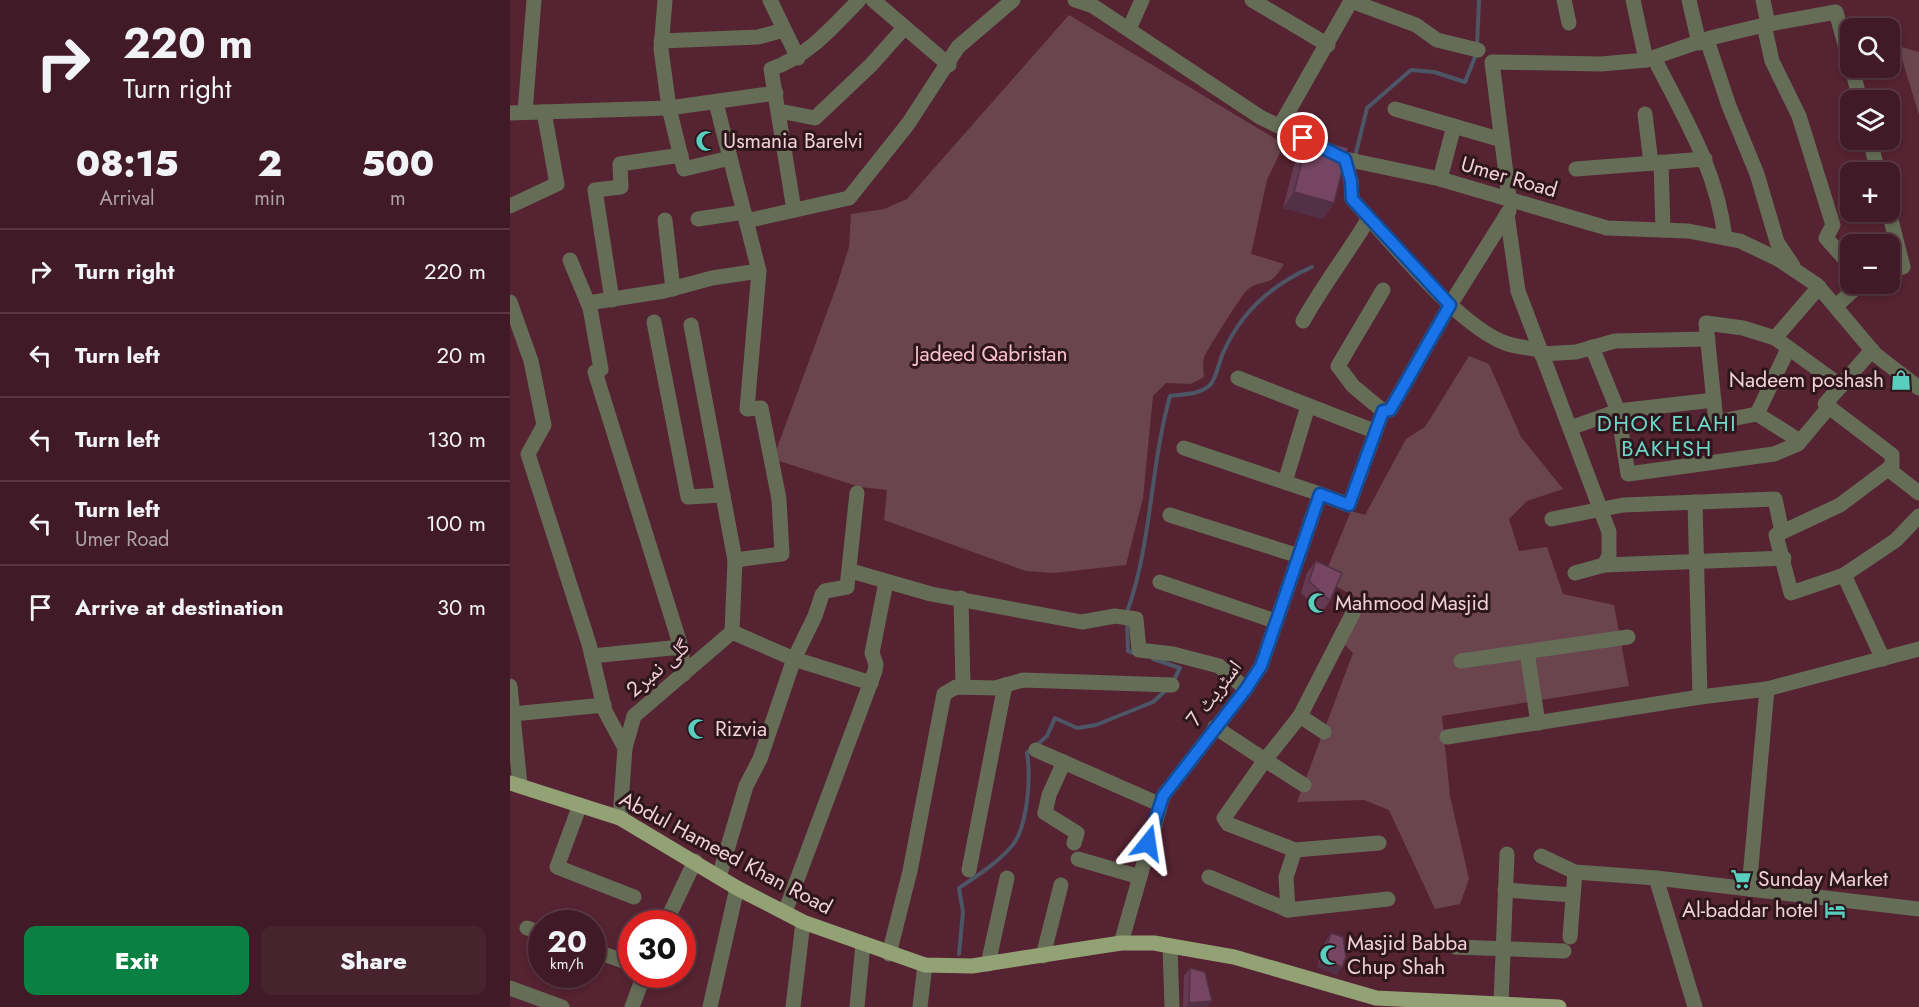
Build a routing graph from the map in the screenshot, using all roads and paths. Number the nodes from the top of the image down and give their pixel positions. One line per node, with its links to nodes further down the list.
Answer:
1 (534, 0): 34 (street)
2 (665, 0): 22 (street)
3 (770, 0): 21 (street)
4 (859, 0): 26 (street)
5 (873, 0): 19 (street)
6 (1013, 0): 28 (street)
7 (1075, 0): 20 (street, Umer Road)
8 (1142, 0): 20 (street)
9 (1252, 0): 24 (street)
10 (1564, 0): 16 (street)
11 (1633, 0): 27 (street)
12 (1689, 0): 23 (street)
13 (1763, 0): 17 (street)
14 (1349, 1): 24 (street); 25 (street)
15 (1819, 8): 17 (street); 18 (street)
16 (1569, 23)
17 (1766, 24): 23 (street); 58 (street)
18 (1840, 27)
19 (904, 28): 28 (street); 33 (street)
20 (1129, 29): 37 (street, Umer Road)
21 (784, 30): 22 (street); 26 (street)
22 (661, 41): 31 (street)
23 (1703, 41): 27 (street); 62 (street)
24 (1328, 45): 37 (street)
25 (1478, 50)
26 (798, 58): 29 (street)
27 (1650, 59): 39 (street); 43 (street)
28 (949, 65): 49 (street)
29 (776, 93): 30 (street); 33 (street)
30 (716, 103): 31 (street); 41 (street)
31 (669, 108): 35 (street); 40 (street)
32 (1395, 109): 38 (street)
33 (779, 111): 49 (street)
34 (517, 112): 35 (street)
35 (544, 112): 48 (street)
36 (1645, 114): 44 (street)
37 (1280, 126): 42 (street, Umer Road)
38 (1454, 126): 39 (street); 46 (street)
39 (1502, 140): 47 (street)
40 (681, 155): 41 (street); 67 (street)
41 (730, 158): 51 (street)
42 (1345, 159): 46 (street, Umer Road); 52 (street)
43 (1705, 159): 44 (street); 56 (street)
44 (1656, 162): 45 (street); 55 (street)
45 (1576, 169)
46 (1440, 179): 47 (street, Umer Road)
47 (1512, 199): 50 (street); 55 (street, Umer Road)
48 (510, 206)
49 (794, 210): 51 (street)
50 (1507, 214): 70 (street); 80 (street)
51 (745, 217): 53 (street); 61 (street)
52 (1369, 218): 70 (street); 72 (street)
53 (699, 219)
54 (665, 220): 64 (street)
55 (1663, 230): 56 (street, Umer Road)
56 (1725, 238): 62 (street, Umer Road)
57 (1900, 252): 60 (street)
58 (1840, 254)
59 (570, 260): 69 (street)
60 (1900, 268)
61 (759, 271): 64 (street); 108 (street)
62 (1797, 272): 63 (street, Umer Road)
63 (1819, 287): 71 (street, Umer Road); 75 (street)
64 (673, 289): 67 (street)
65 (1383, 290): 87 (street)
66 (1849, 294): 71 (street)
67 (612, 300): 69 (street)
68 (510, 302): 124 (street)
69 (588, 303): 121 (street)
70 (1450, 305): 80 (street); 87 (street)
71 (1836, 306): 79 (street, Umer Road)
72 (1303, 321)
73 (654, 322): 99 (street)
74 (691, 325): 99 (street)
75 (1775, 338): 76 (street); 78 (street)
76 (1708, 339): 77 (street); 84 (street)
77 (1592, 347): 80 (street); 88 (street)
78 (1788, 349): 82 (street); 89 (street)
79 (1872, 350): 82 (street); 83 (street, Umer Road)
80 (1541, 352): 90 (street)
81 (1238, 378): 85 (street)
82 (1841, 386): 86 (street)
83 (1919, 388)
84 (1713, 400): 88 (street); 89 (street)
85 (1308, 406): 91 (street); 95 (street)
86 (1829, 407): 92 (street); 94 (street)
87 (1383, 411): 91 (street)
88 (1618, 411): 90 (street); 92 (street)
89 (1757, 414): 92 (street)
90 (1570, 428): 101 (street)
91 (1374, 431): 98 (street)
92 (1800, 441)
93 (1184, 448): 95 (street)
94 (1888, 469): 97 (street); 105 (street)
95 (1285, 482): 98 (street)
96 (857, 493): 111 (street)
97 (1919, 493)
98 (1320, 494): 106 (street, اسٹریٹ 7)
99 (723, 495): 108 (street)
100 (1695, 502): 101 (street); 105 (street); 109 (street)
101 (1601, 509): 104 (street); 110 (street)
102 (1170, 515): 106 (street)
103 (1919, 516): 113 (street)
104 (1552, 519)
105 (1782, 532): 107 (street)
106 (1299, 556): 118 (street, اسٹریٹ 7)
107 (1784, 558): 109 (street); 113 (street)
108 (735, 560): 119 (street)
109 (1698, 561): 110 (street); 136 (street)
110 (1604, 565): 112 (street)
111 (851, 571): 114 (street); 125 (street)
112 (1575, 573)
113 (1844, 575): 126 (street)
114 (886, 582): 116 (street); 129 (street)
115 (1160, 582): 118 (street)
116 (961, 598): 133 (street); 134 (street)
117 (1353, 613): 139 (street)
118 (1275, 621): 134 (street, اسٹریٹ 7)
119 (732, 632): 125 (street); 128 (street, گلی نمبر2)
120 (1628, 637): 123 (street)
121 (681, 647): 124 (street); 128 (street)
122 (1919, 649): 126 (street)
123 (1527, 652): 127 (street); 140 (street)
124 (592, 656): 137 (street)
125 (794, 659): 129 (street); 162 (street)
126 (1883, 659): 135 (street)
127 (1461, 661)
128 (684, 674): 144 (street, گلی نمبر2)
129 (871, 683): 177 (street)
130 (1005, 685): 131 (street); 133 (street); 160 (street)
131 (1172, 685)
132 (510, 686): 138 (street)
133 (963, 687): 184 (street)
134 (1246, 689): 141 (street, اسٹریٹ 7)
135 (1767, 689): 136 (street); 169 (street)
136 (1700, 697): 140 (street)
137 (603, 705): 138 (street); 144 (street)
138 (513, 714): 148 (street)
139 (1300, 716): 142 (street); 146 (street)
140 (1538, 723): 143 (street)
141 (1215, 727): 146 (street); 150 (street, اسٹریٹ 7)
142 (1324, 732)
143 (1447, 738)
144 (625, 748): 152 (street, گلی نمبر2)
145 (1036, 750): 147 (street)
146 (1265, 760): 149 (street); 155 (street)
147 (1064, 762): 150 (street); 153 (street)
148 (515, 784): 151 (main road, Abdul Hameed Khan Road)
149 (1304, 785)
150 (1159, 804): 163 (street, اسٹریٹ 7)
151 (580, 805): 152 (main road, Abdul Hameed Khan Road); 172 (street)
152 (620, 818): 159 (main road, Abdul Hameed Khan Road)
153 (1074, 843)
154 (1379, 843): 155 (street)
155 (1295, 850): 174 (street)
156 (1507, 854): 170 (street)
157 (1541, 856): 161 (street)
158 (1078, 859): 163 (street)
159 (695, 861): 162 (main road, Abdul Hameed Khan Road); 176 (street)
160 (969, 870)
161 (1575, 872): 166 (street); 171 (street)
162 (719, 877): 168 (main road, Abdul Hameed Khan Road)
163 (1140, 877): 179 (street, اسٹریٹ 7)
164 (1209, 877): 174 (street)
165 (1007, 878): 186 (street)
166 (1656, 878): 169 (street); 200 (street)
167 (1061, 885): 185 (street)
168 (737, 888): 177 (main road, Abdul Hameed Khan Road); 194 (street)
169 (1749, 889): 175 (street)
170 (1506, 890): 171 (street); 183 (street)
171 (1573, 895): 183 (street)
172 (634, 897)
173 (1388, 899): 174 (street)
174 (1288, 909)
175 (1919, 909)
176 (672, 910)
177 (784, 912): 178 (main road, Abdul Hameed Khan Road)
178 (803, 922): 180 (main road, Abdul Hameed Khan Road); 195 (street)
179 (1121, 943): 181 (main road, Abdul Hameed Khan Road); 185 (main road, Abdul Hameed Khan Road)
180 (863, 944): 184 (main road, Abdul Hameed Khan Road); 196 (street)
181 (1170, 946): 190 (main road, Abdul Hameed Khan Road); 198 (street)
182 (1455, 947): 183 (street)
183 (1503, 949): 191 (street)
184 (889, 954): 187 (main road, Abdul Hameed Khan Road)
185 (1043, 956): 186 (main road, Abdul Hameed Khan Road)
186 (988, 964): 187 (main road, Abdul Hameed Khan Road)
187 (925, 966): 197 (street)
188 (510, 988): 192 (street)
189 (639, 988): 193 (street)
190 (1375, 1003): 191 (main road, Abdul Hameed Khan Road)
191 (1501, 1004): 199 (main road, Abdul Hameed Khan Road)
192 (562, 1007)
193 (632, 1007)
194 (710, 1007)
195 (794, 1007)
196 (857, 1007)
197 (920, 1007)
198 (1172, 1007)
199 (1559, 1007)
200 (1695, 1007)

